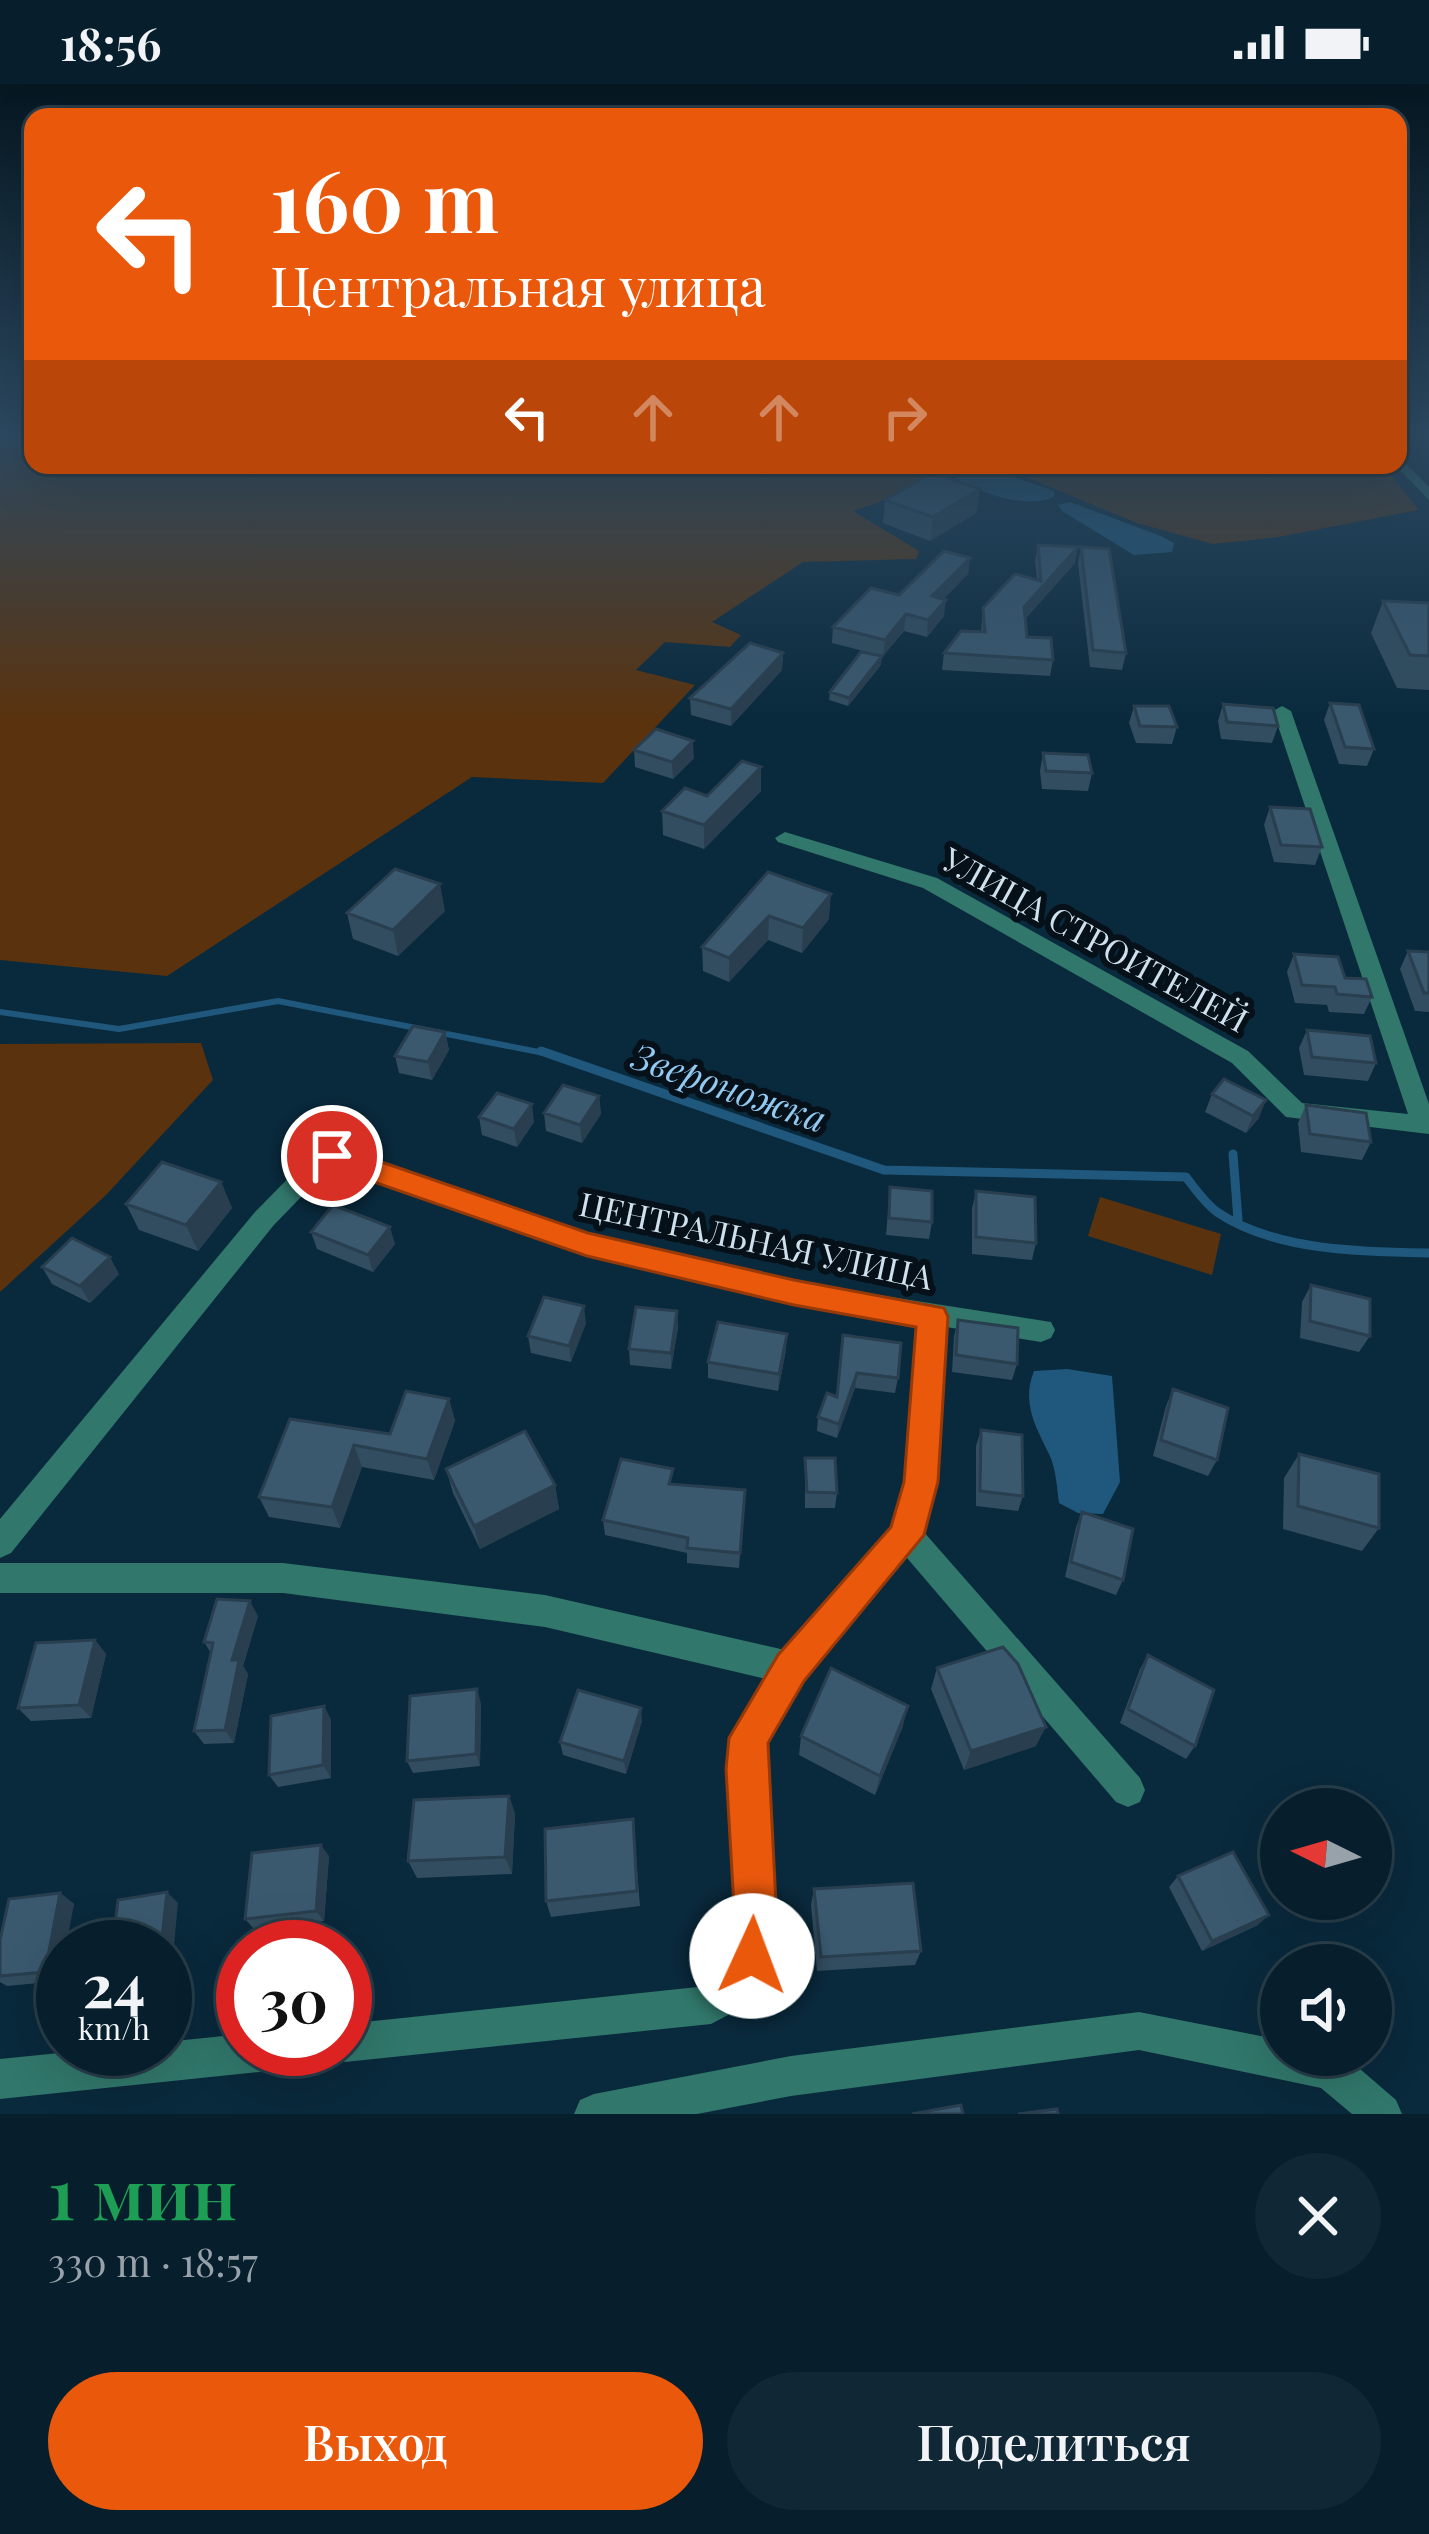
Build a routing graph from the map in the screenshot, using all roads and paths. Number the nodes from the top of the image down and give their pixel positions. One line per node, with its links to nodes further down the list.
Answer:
1 (1282, 711): 3 (street)
2 (785, 838): 3 (street, УЛИЦА СТРОИТЕЛЕЙ)
3 (1426, 1124)
4 (933, 1317): 5 (street, ЦЕНТРАЛЬНАЯ УЛИЦА); 6 (street); 7 (street, ЦЕНТРАЛЬНАЯ УЛИЦА)
5 (1041, 1330)
6 (907, 1535): 9 (street); 10 (street)
7 (0, 1543)
8 (0, 1578): 9 (street)
9 (791, 1668): 11 (street)
10 (1128, 1790)
11 (372, 2040)
12 (216, 2056): 13 (street)
13 (0, 2079)
14 (641, 2110): 15 (street); 16 (street)
15 (594, 2114)
16 (1382, 2114)

